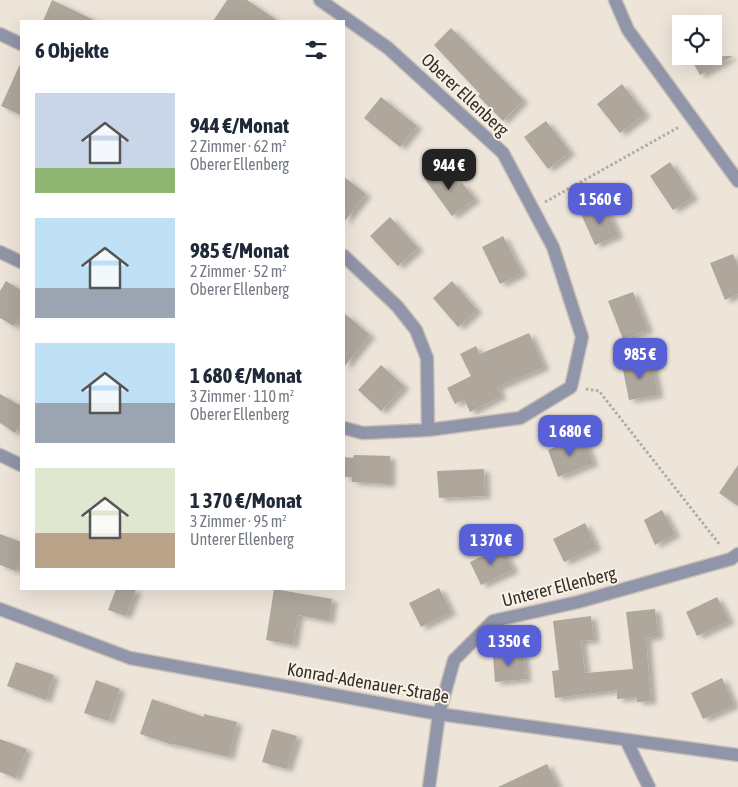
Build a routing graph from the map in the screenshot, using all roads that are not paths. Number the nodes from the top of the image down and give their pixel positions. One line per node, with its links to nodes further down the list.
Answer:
1 (320, 0): 10 (street, Oberer Ellenberg)
2 (615, 0): 5 (street)
3 (0, 34): 4 (street)
4 (20, 44)
5 (738, 181)
6 (0, 252): 8 (street)
7 (345, 257): 10 (street)
8 (20, 262)
9 (345, 428): 10 (street)
10 (428, 430)
11 (0, 455): 12 (street)
12 (20, 465)
13 (735, 556): 15 (street, Unterer Ellenberg)
14 (0, 609): 15 (street, Konrad-Adenauer-Straße)
15 (439, 714): 16 (street, Konrad-Adenauer-Straße); 18 (street, Unterer Ellenberg)
16 (626, 740): 17 (street, Konrad-Adenauer-Straße); 19 (street)
17 (738, 755)
18 (429, 787)
19 (648, 787)

